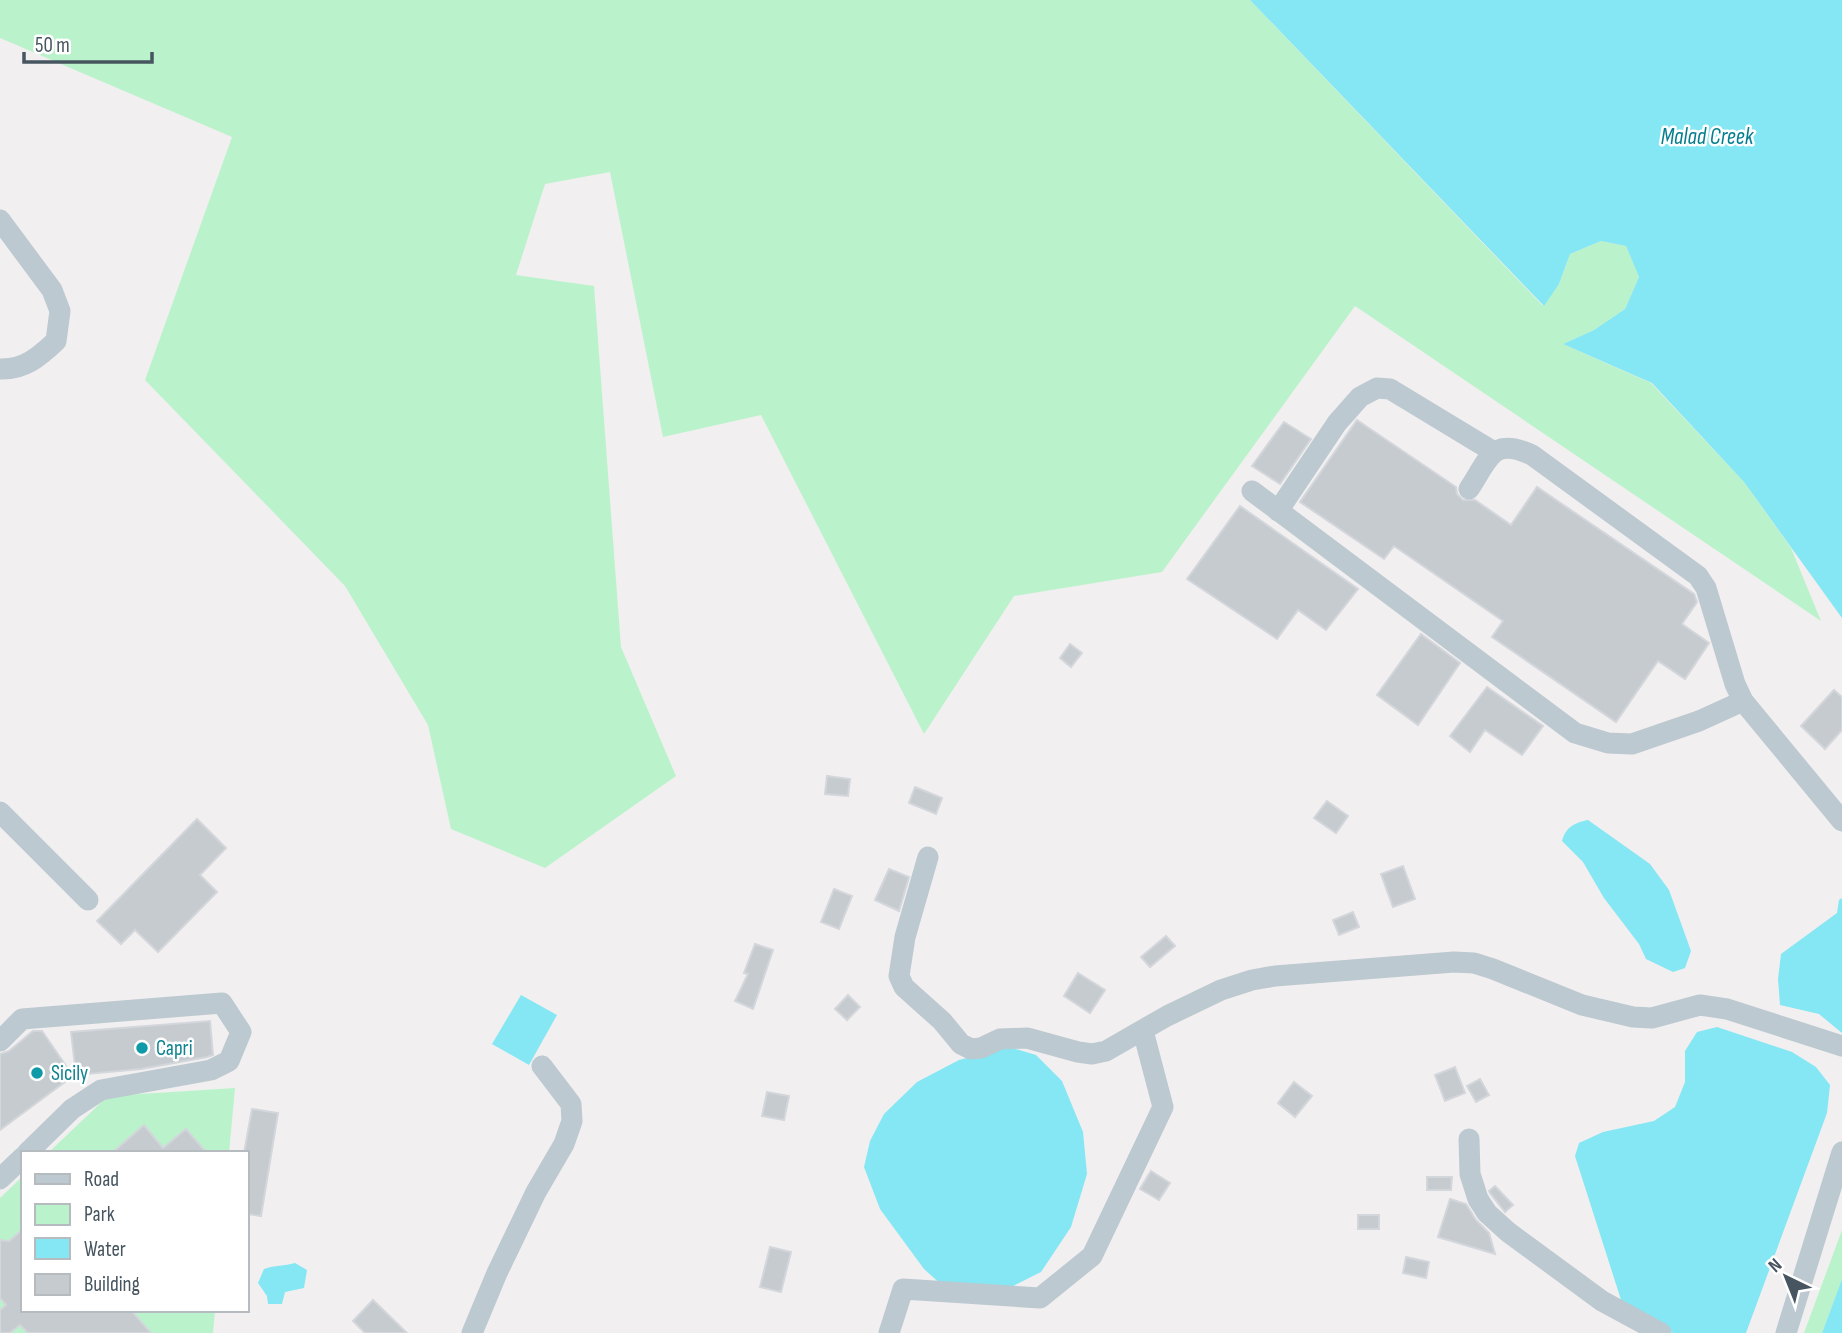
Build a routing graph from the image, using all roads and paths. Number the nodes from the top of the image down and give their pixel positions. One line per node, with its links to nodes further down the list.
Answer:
1 (0, 220): 2 (street)
2 (0, 369)
3 (1494, 452): 4 (street); 6 (street); 7 (street)
4 (1469, 489)
5 (1252, 491): 6 (street)
6 (1278, 511): 7 (street)
7 (1743, 701): 9 (street)
8 (0, 812): 11 (street)
9 (1842, 821)
10 (928, 857): 12 (street)
11 (88, 900)
12 (1143, 1031): 14 (street); 22 (street)
13 (0, 1041): 17 (street)
14 (1842, 1046)
15 (541, 1066): 21 (street)
16 (1469, 1139): 23 (street)
17 (29, 1151)
18 (1842, 1152): 24 (street)
19 (21, 1159): 20 (street)
20 (0, 1179)
21 (472, 1333)
22 (889, 1333)
23 (1661, 1333)
24 (1786, 1333)

